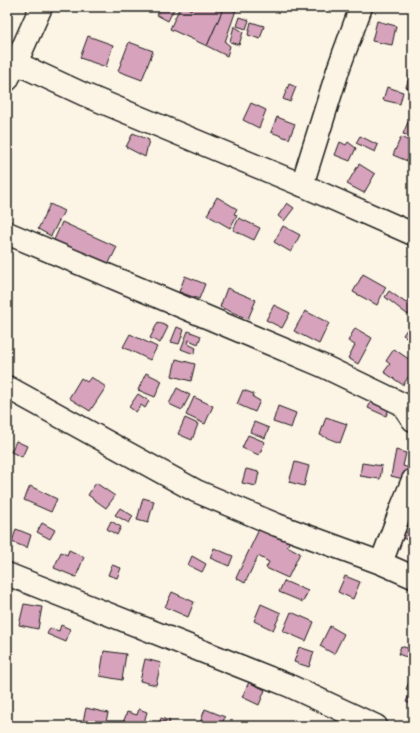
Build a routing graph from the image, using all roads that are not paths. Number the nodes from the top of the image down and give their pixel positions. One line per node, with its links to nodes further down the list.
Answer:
1 (41, 7): 3 (street)
2 (360, 7): 4 (street)
3 (12, 71): 4 (street)
4 (302, 185): 6 (street)
5 (7, 233): 8 (street)
6 (413, 234)
7 (7, 387): 10 (street)
8 (413, 420)
9 (413, 480): 10 (street)
10 (380, 563): 12 (street)
11 (7, 574): 13 (street)
12 (413, 577)
13 (376, 726)

